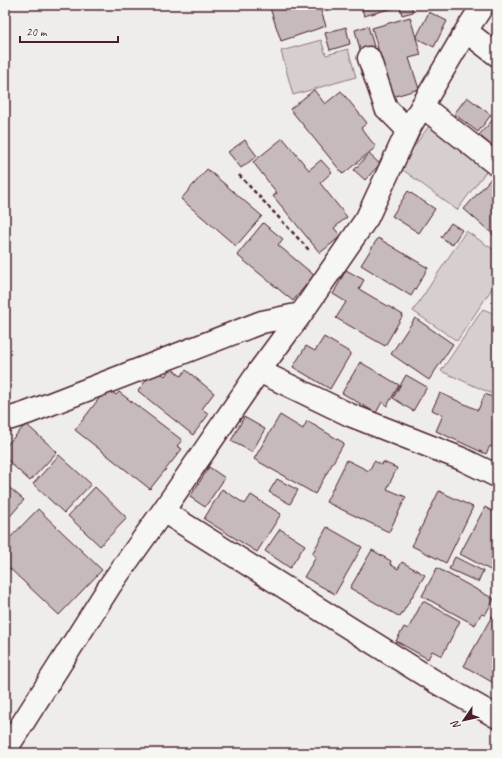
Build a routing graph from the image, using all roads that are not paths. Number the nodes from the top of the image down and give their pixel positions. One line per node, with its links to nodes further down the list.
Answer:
1 (483, 5): 2 (street)
2 (466, 31): 3 (street); 5 (street)
3 (497, 55)
4 (369, 58): 6 (street)
5 (422, 106): 6 (street); 7 (street)
6 (408, 130): 8 (street)
7 (497, 165)
8 (301, 314): 9 (street); 10 (street)
9 (259, 371): 11 (street); 12 (street)
10 (5, 420)
11 (497, 476)
12 (163, 511): 13 (street); 14 (street)
13 (497, 717)
14 (5, 751)

